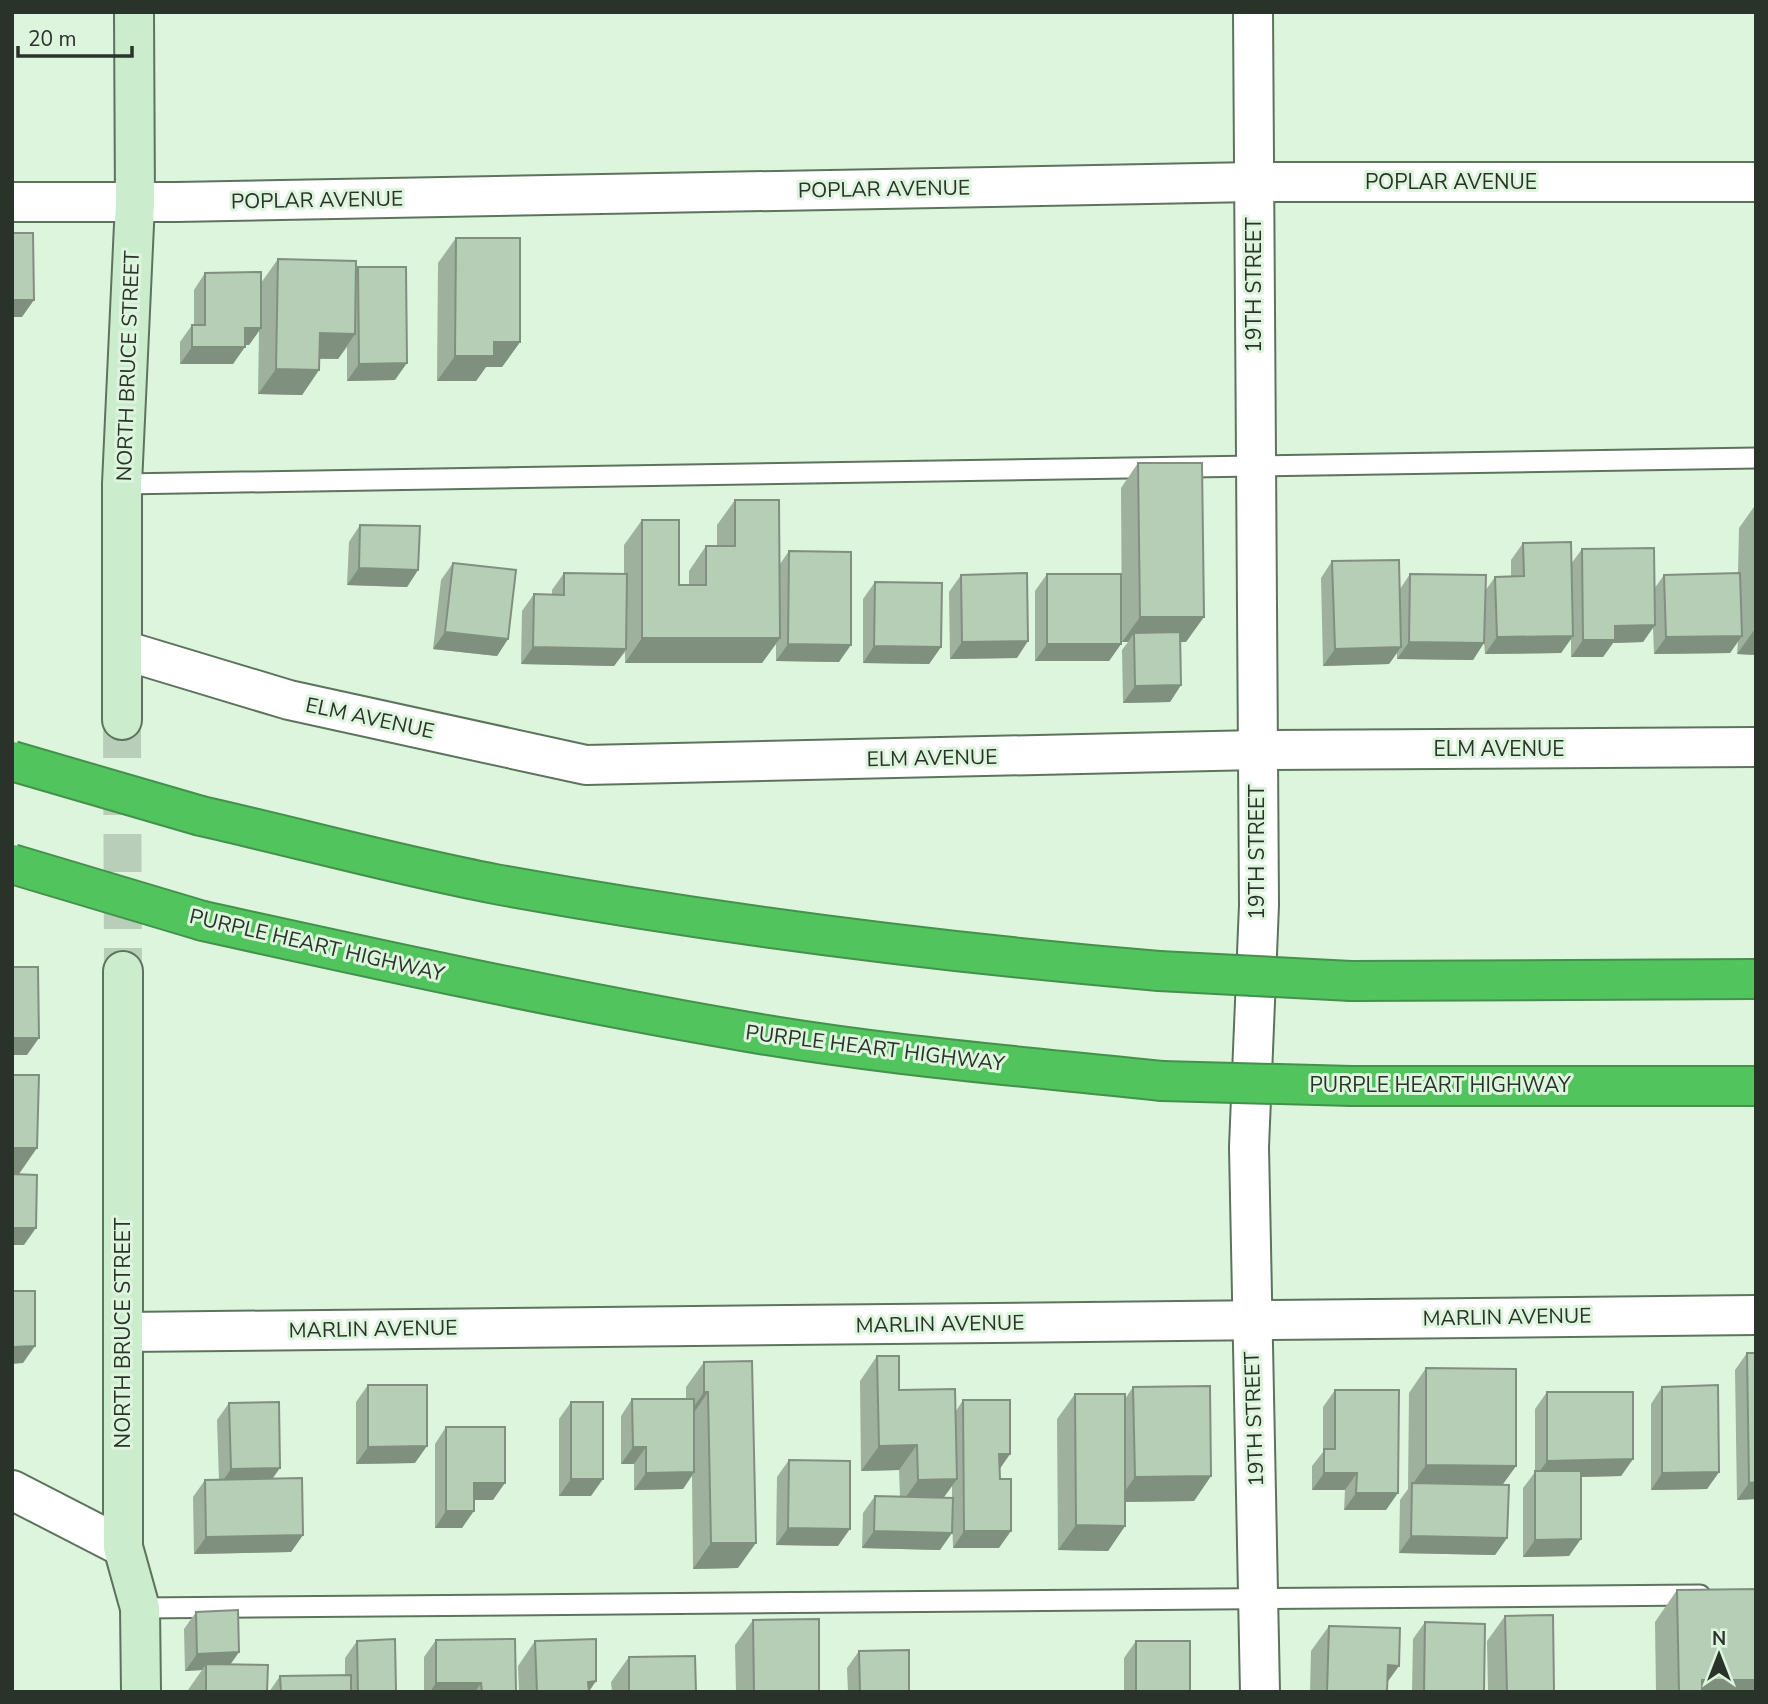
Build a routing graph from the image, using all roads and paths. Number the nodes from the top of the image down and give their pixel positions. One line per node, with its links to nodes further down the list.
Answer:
1 (134, 12): 6 (street, NORTH BRUCE STREET)
2 (1253, 12): 3 (street, 19TH STREET)
3 (1254, 182): 4 (street, POPLAR AVENUE); 6 (street, POPLAR AVENUE); 8 (street, 19TH STREET)
4 (1756, 182)
5 (12, 202): 6 (street, POPLAR AVENUE)
6 (135, 203): 9 (street, NORTH BRUCE STREET)
7 (1756, 458): 8 (lane)
8 (1255, 464): 9 (lane); 13 (street, 19TH STREET)
9 (122, 484): 10 (street, NORTH BRUCE STREET)
10 (123, 650): 11 (street, NORTH BRUCE STREET); 13 (street, ELM AVENUE)
11 (122, 720)
12 (1756, 747): 13 (street, ELM AVENUE)
13 (1256, 750): 20 (street, 19TH STREET)
14 (12, 761): 17 (highway, bridge)
15 (12, 864): 18 (highway, PURPLE HEART HIGHWAY, bridge)
16 (123, 971): 21 (street, NORTH BRUCE STREET)
17 (1756, 979)
18 (1756, 1086)
19 (1756, 1315): 20 (street, MARLIN AVENUE)
20 (1251, 1320): 21 (street, MARLIN AVENUE); 25 (street, 19TH STREET)
21 (124, 1332): 23 (street, NORTH BRUCE STREET)
22 (12, 1490): 23 (street)
23 (123, 1547): 26 (street, NORTH BRUCE STREET)
24 (1714, 1595): 25 (lane)
25 (1261, 1600): 26 (lane); 28 (street, 19TH STREET)
26 (140, 1608): 27 (street, NORTH BRUCE STREET)
27 (141, 1692)
28 (1260, 1692)

